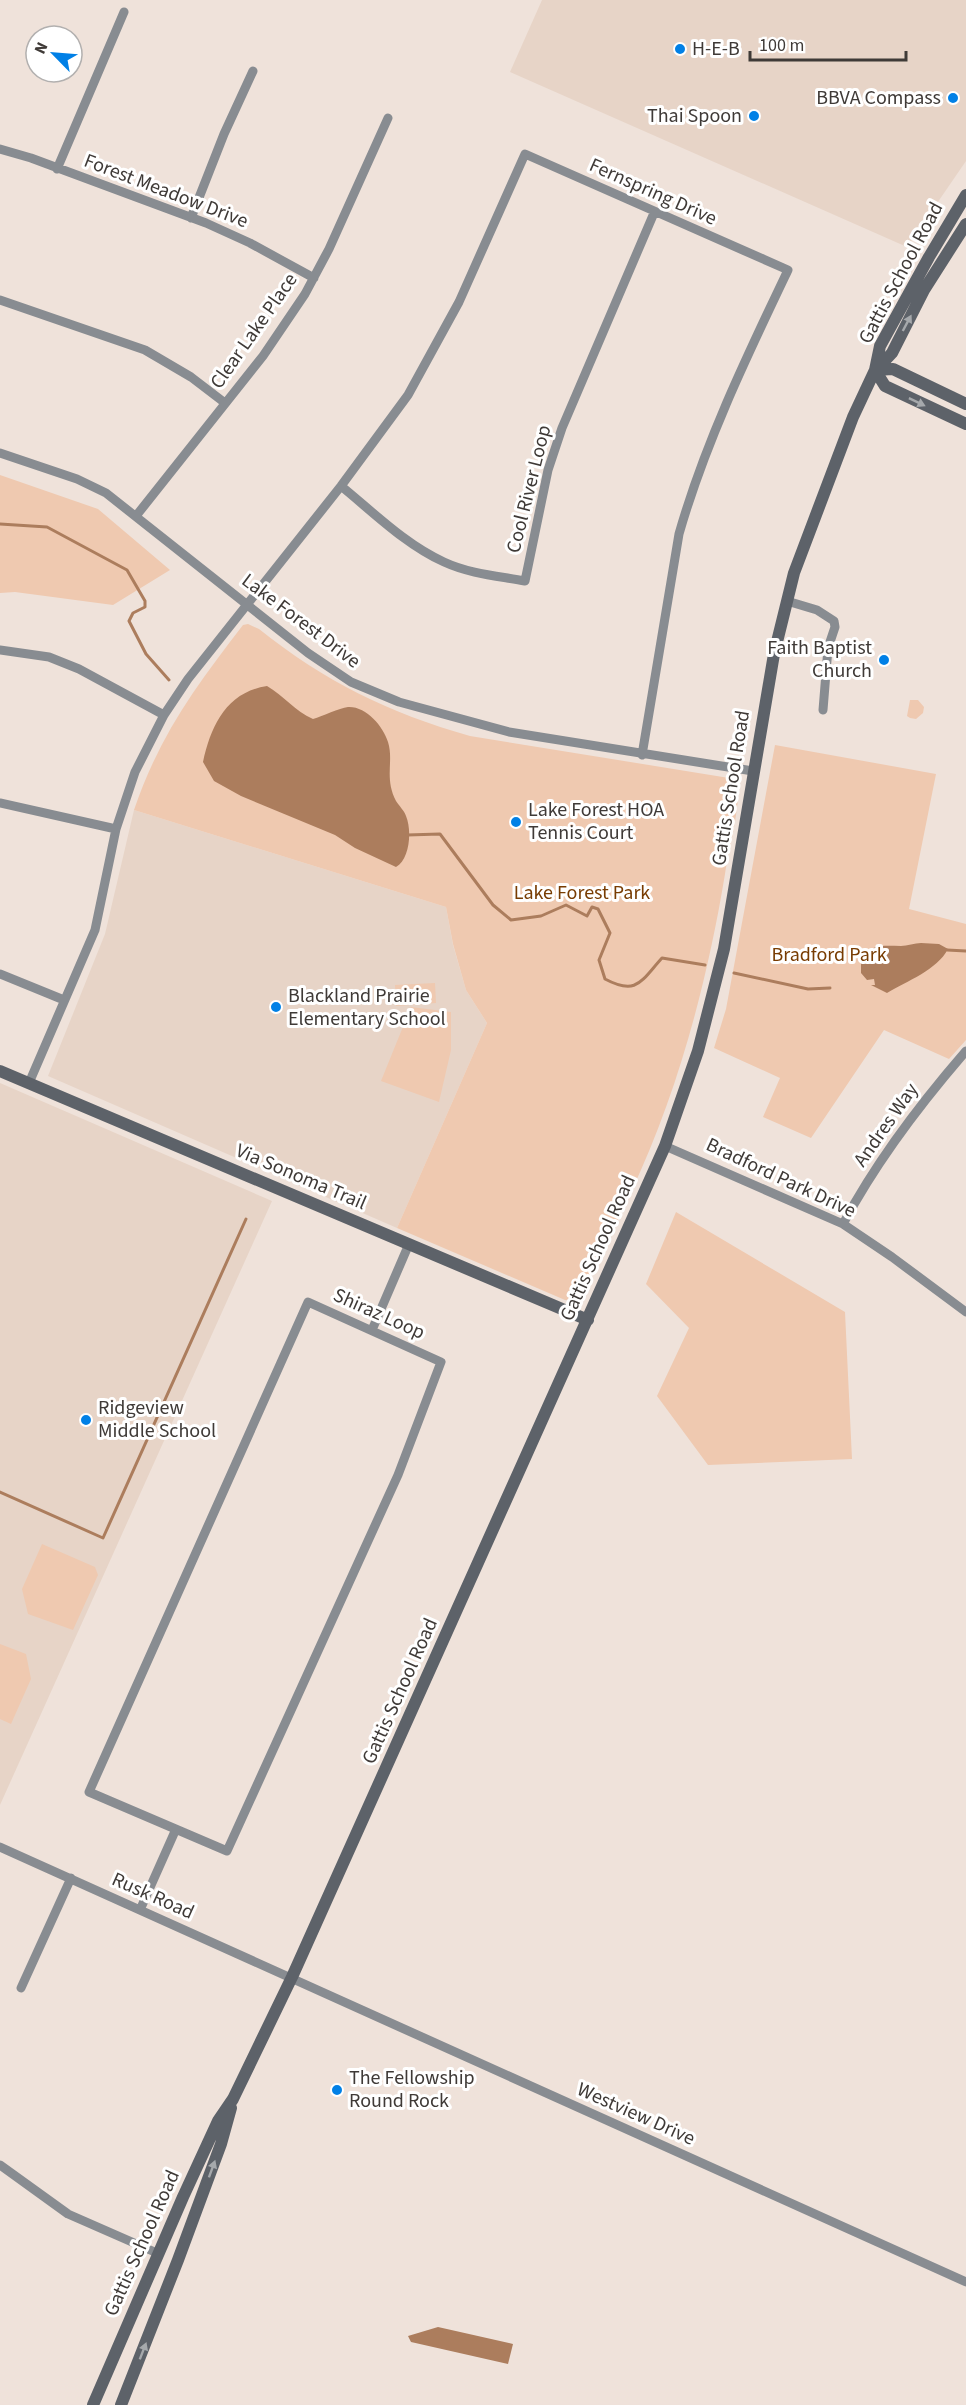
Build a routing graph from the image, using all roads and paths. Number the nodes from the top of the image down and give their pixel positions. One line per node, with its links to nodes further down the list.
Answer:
1 (124, 12): 5 (street)
2 (253, 70): 8 (street)
3 (388, 118): 10 (street, Clear Lake Place)
4 (0, 149): 5 (street, Forest Meadow Drive)
5 (57, 169): 8 (street, Forest Meadow Drive)
6 (966, 195): 12 (main road, Gattis School Road)
7 (654, 213): 17 (street, Fernspring Drive); 17 (street, Cool River Loop); 24 (street, Fernspring Drive)
8 (191, 218): 10 (street, Forest Meadow Drive)
9 (966, 224): 12 (main road, Gattis School Road, one-way to 9)
10 (314, 278): 13 (street, Clear Lake Place)
11 (0, 300): 13 (street)
12 (875, 370): 14 (main road); 15 (main road, one-way to 15); 19 (main road, Gattis School Road)
13 (225, 403): 18 (street, Clear Lake Place)
14 (966, 404)
15 (966, 424)
16 (0, 453): 18 (street, Lake Forest Drive)
17 (341, 486): 20 (street, Fernspring Drive)
18 (136, 516): 20 (street, Lake Forest Drive)
19 (787, 601): 22 (street); 25 (main road, Gattis School Road)
20 (246, 604): 23 (street, Fernspring Drive); 24 (street, Lake Forest Drive)
21 (0, 650): 23 (street)
22 (823, 710)
23 (164, 715): 27 (street, Fernspring Drive)
24 (642, 755): 25 (street, Lake Forest Drive)
25 (753, 771): 33 (main road, Gattis School Road)
26 (0, 803): 27 (street)
27 (116, 829): 29 (street, Fernspring Drive)
28 (0, 974): 29 (street)
29 (64, 1000): 32 (street, Fernspring Drive)
30 (966, 1051): 34 (street, Andres Way)
31 (0, 1071): 32 (main road, Via Sonoma Trail)
32 (29, 1083): 35 (main road, Via Sonoma Trail)
33 (665, 1146): 34 (street, Bradford Park Drive); 37 (main road, Gattis School Road)
34 (843, 1224): 36 (street, Bradford Park Drive)
35 (409, 1244): 37 (main road, Via Sonoma Trail); 38 (street)
36 (966, 1312)
37 (588, 1320): 43 (main road, Gattis School Road)
38 (372, 1330): 39 (street, Shiraz Loop); 39 (street, Shiraz Loop)
39 (176, 1829): 42 (street)
40 (0, 1847): 41 (street, Rusk Road)
41 (70, 1878): 42 (street, Rusk Road); 44 (street)
42 (140, 1910): 43 (street, Rusk Road)
43 (292, 1977): 45 (main road, Gattis School Road); 48 (street, Westview Drive)
44 (21, 1988)
45 (233, 2099): 47 (main road, Gattis School Road); 50 (main road, Gattis School Road, one-way to 45)
46 (0, 2165): 47 (street)
47 (157, 2253): 49 (main road, Gattis School Road)
48 (966, 2282)
49 (93, 2405)
50 (121, 2405)

